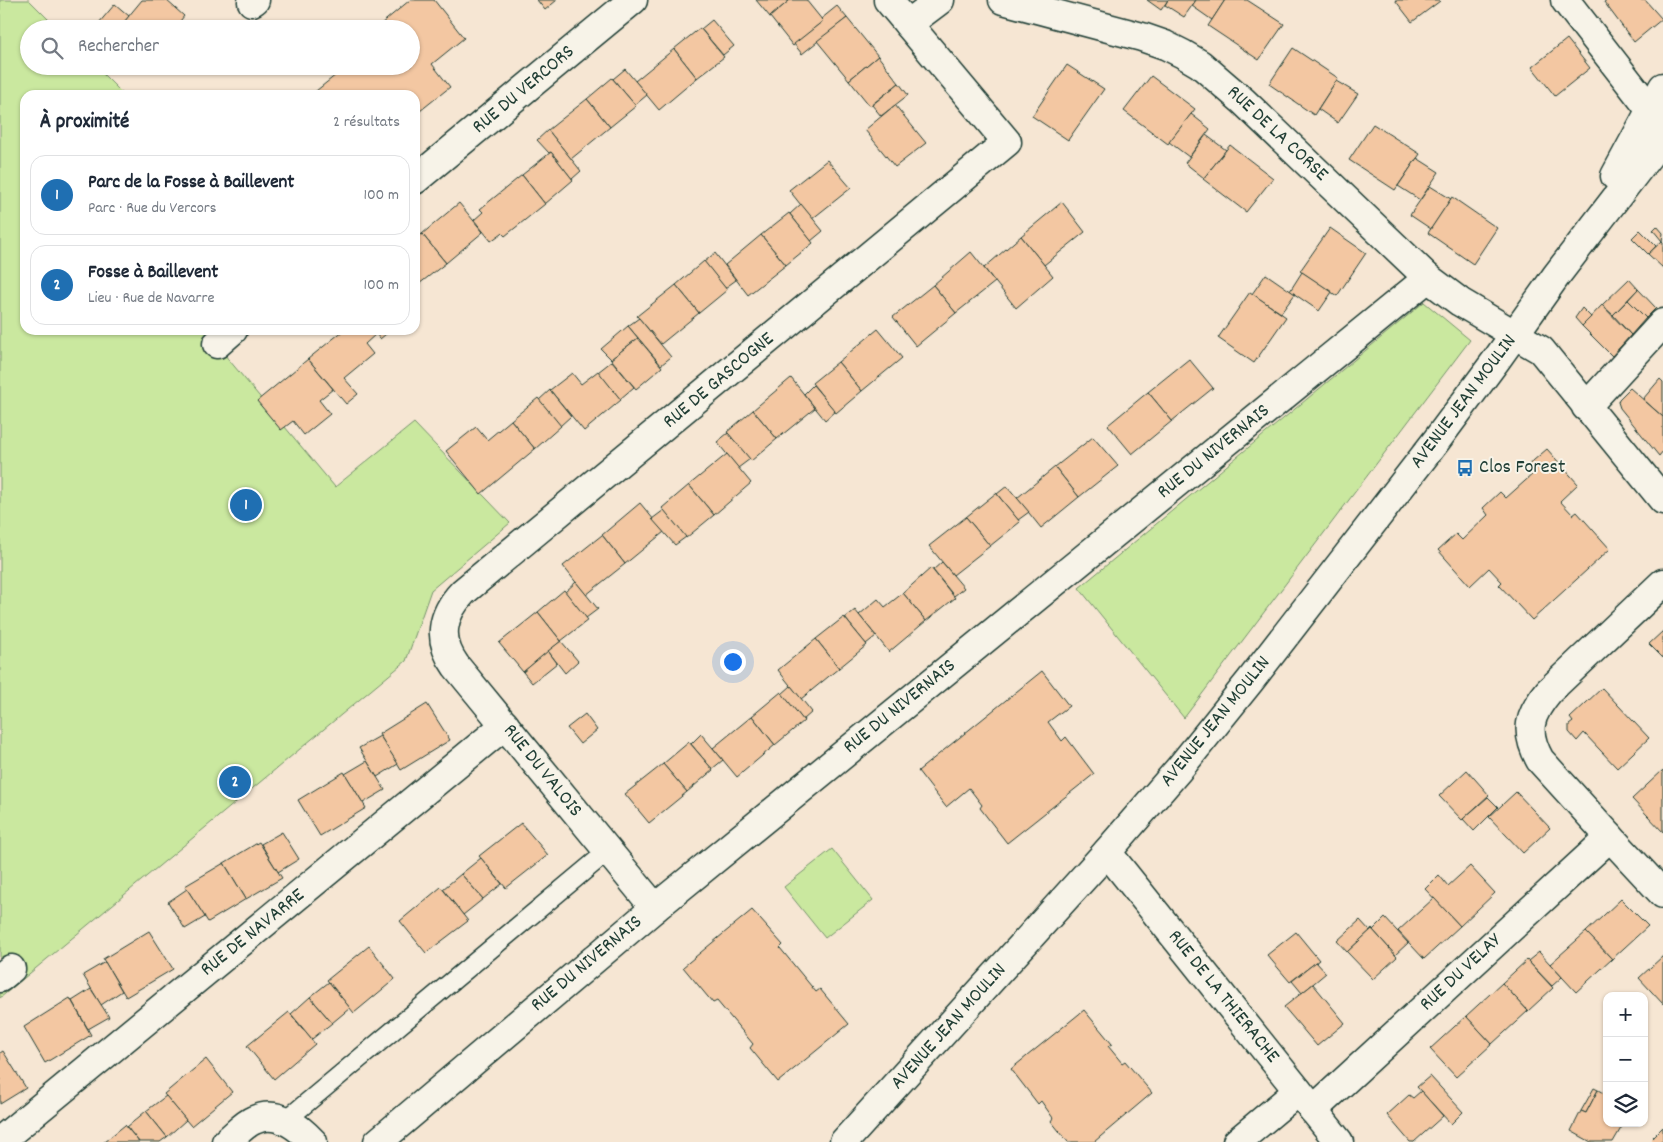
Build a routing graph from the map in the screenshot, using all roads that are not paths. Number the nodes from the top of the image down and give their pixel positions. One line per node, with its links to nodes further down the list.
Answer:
1 (633, 0): 9 (street, RUE DU VERCORS)
2 (888, 0): 6 (street)
3 (940, 0): 6 (street)
4 (1003, 0): 11 (street, RUE DE LA CORSE)
5 (1565, 0): 7 (street)
6 (908, 24): 17 (street, RUE DE GASCOGNE)
7 (1659, 108): 10 (street, AVENUE JEAN MOULIN)
8 (1663, 136): 10 (street, AVENUE JEAN MOULIN)
9 (420, 176)
10 (1556, 276): 13 (street, AVENUE JEAN MOULIN)
11 (1428, 278): 13 (street, RUE DE LA CORSE); 23 (street, RUE DU NIVERNAIS)
12 (1663, 323): 14 (street)
13 (1515, 334): 14 (street, RUE DE LA CORSE); 21 (street, AVENUE JEAN MOULIN)
14 (1586, 407): 15 (street, RUE DE LA CORSE)
15 (1663, 500)
16 (1663, 583): 19 (street)
17 (443, 629): 18 (street, RUE DU VALOIS)
18 (505, 725): 20 (street, RUE DU VALOIS); 26 (street, RUE DE NAVARRE)
19 (1610, 837): 22 (street); 24 (street, RUE DU VELAY)
20 (608, 851): 23 (street, RUE DU VALOIS); 25 (lane)
21 (1107, 852): 24 (street, RUE DE LA THIERACHE); 30 (street, AVENUE JEAN MOULIN)
22 (1663, 894)
23 (655, 908): 29 (street, RUE DU NIVERNAIS)
24 (1305, 1100): 31 (street, RUE DU VELAY); 32 (street, RUE DE LA THIERACHE)
25 (286, 1120): 27 (street); 28 (street)
26 (0, 1141)
27 (226, 1142)
28 (313, 1142)
29 (378, 1142)
30 (844, 1142)
31 (1237, 1142)
32 (1339, 1142)

